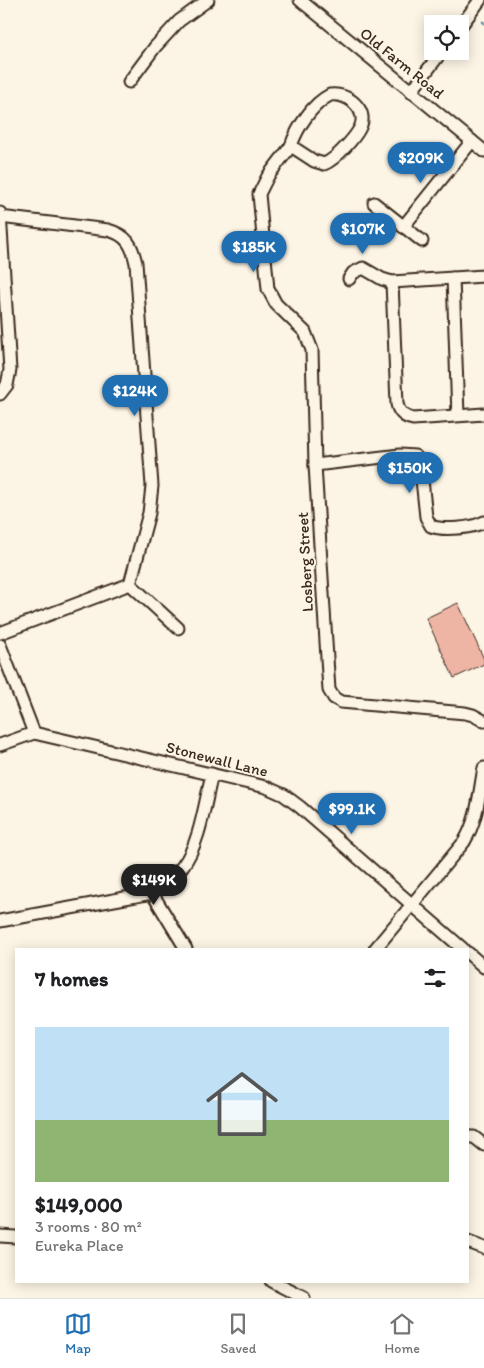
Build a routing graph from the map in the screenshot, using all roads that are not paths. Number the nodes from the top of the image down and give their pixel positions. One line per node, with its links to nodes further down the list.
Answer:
1 (208, 0): 6 (street)
2 (300, 0): 7 (street, Old Farm Road)
3 (480, 0): 4 (street)
4 (468, 15)
5 (435, 60): 7 (street)
6 (129, 82)
7 (411, 92): 8 (street, Old Farm Road)
8 (472, 141): 10 (street, Old Farm Road); 13 (street)
9 (291, 146): 9 (street); 22 (street, Losberg Street)
10 (484, 151)
11 (374, 203): 13 (street)
12 (0, 215): 19 (street); 24 (street)
13 (404, 227): 14 (street)
14 (422, 241)
15 (484, 276): 16 (street)
16 (453, 278): 18 (street); 21 (street)
17 (349, 279): 18 (street)
18 (392, 282): 21 (street)
19 (0, 394)
20 (484, 414): 21 (street)
21 (458, 415)
22 (315, 465): 23 (street); 28 (street, Losberg Street)
23 (484, 522)
24 (130, 584): 25 (street); 26 (street)
25 (178, 628)
26 (0, 633)
27 (0, 645): 29 (street)
28 (482, 720)
29 (34, 733): 30 (street); 32 (street, Stonewall Lane)
30 (0, 745)
31 (484, 768): 34 (street)
32 (212, 774): 33 (street); 34 (street, Stonewall Lane)
33 (152, 893): 35 (street); 36 (street)
34 (412, 904): 37 (street); 38 (street, Stonewall Lane)
35 (0, 921)
36 (185, 948)
37 (375, 948)
38 (462, 948)
39 (469, 954): 40 (street)
40 (484, 967)
41 (469, 1137): 42 (street)
42 (484, 1145)
43 (0, 1236): 44 (street)
44 (15, 1237)
45 (469, 1242): 46 (street)
46 (484, 1248)
47 (275, 1283): 48 (street)
48 (304, 1298)

